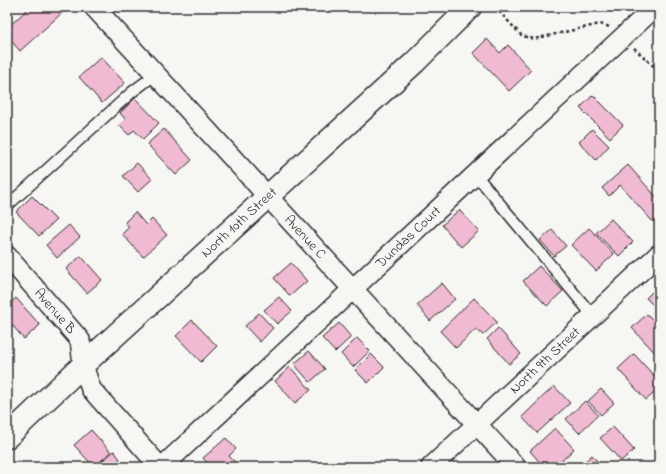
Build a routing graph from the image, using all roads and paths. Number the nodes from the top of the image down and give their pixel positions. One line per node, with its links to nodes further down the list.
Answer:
1 (94, 7): 7 (street, Avenue C)
2 (470, 7): 9 (street, North 10th Street)
3 (495, 7): 5 (path)
4 (655, 7): 5 (street, Dundas Court)
5 (624, 35): 6 (path); 8 (street, Dundas Court)
6 (659, 71)
7 (156, 74): 9 (street, Avenue C); 10 (lane)
8 (476, 175): 13 (street, Dundas Court); 14 (lane)
9 (268, 196): 13 (street, Avenue C); 15 (street, North 10th Street)
10 (7, 206)
11 (659, 254): 14 (street, North 9th Street)
12 (7, 256): 15 (street, Avenue B)
13 (353, 289): 16 (street, Avenue C); 18 (street, Dundas Court)
14 (593, 316): 16 (street, North 9th Street)
15 (83, 365): 17 (street, North 10th Street); 18 (street, Avenue B)
16 (476, 425): 19 (street, North 9th Street); 20 (street, Avenue C)
17 (7, 437)
18 (161, 467)
19 (431, 467)
20 (516, 467)

